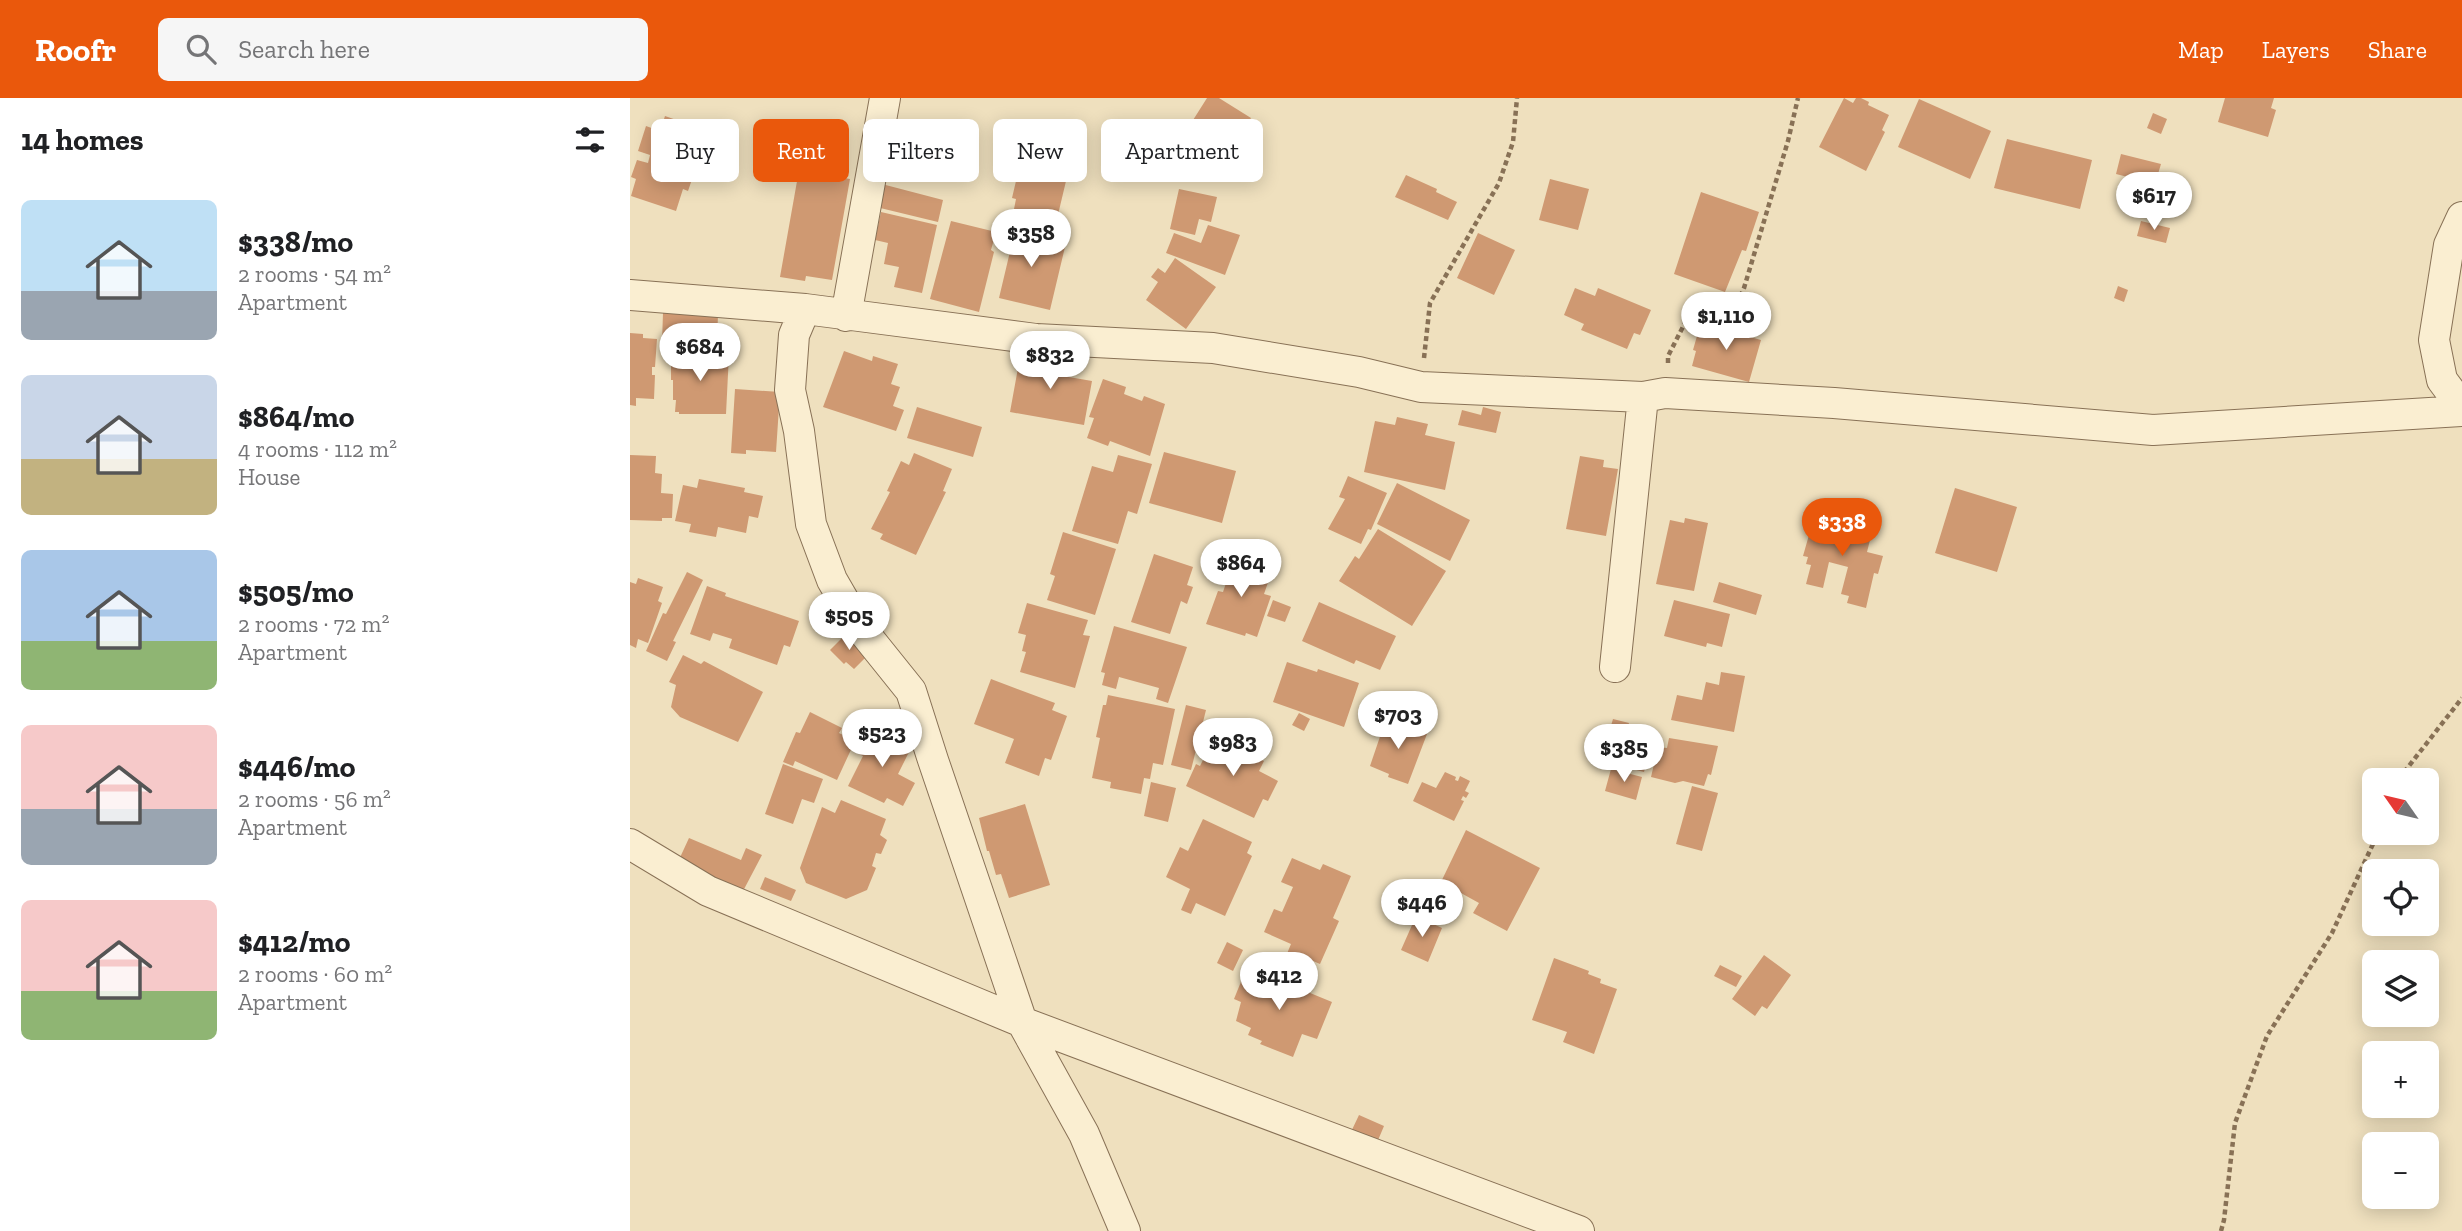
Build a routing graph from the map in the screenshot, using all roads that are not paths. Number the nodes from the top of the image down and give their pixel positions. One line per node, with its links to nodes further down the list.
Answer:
1 (885, 98): 5 (street)
2 (2462, 217): 7 (street)
3 (630, 295): 4 (street)
4 (806, 309): 5 (street); 10 (street)
5 (846, 316): 6 (street)
6 (1654, 395): 7 (street); 8 (street)
7 (2462, 409)
8 (1615, 667)
9 (630, 844): 10 (street)
10 (1022, 1023): 11 (street); 12 (street)
11 (1125, 1231)
12 (1578, 1231)

